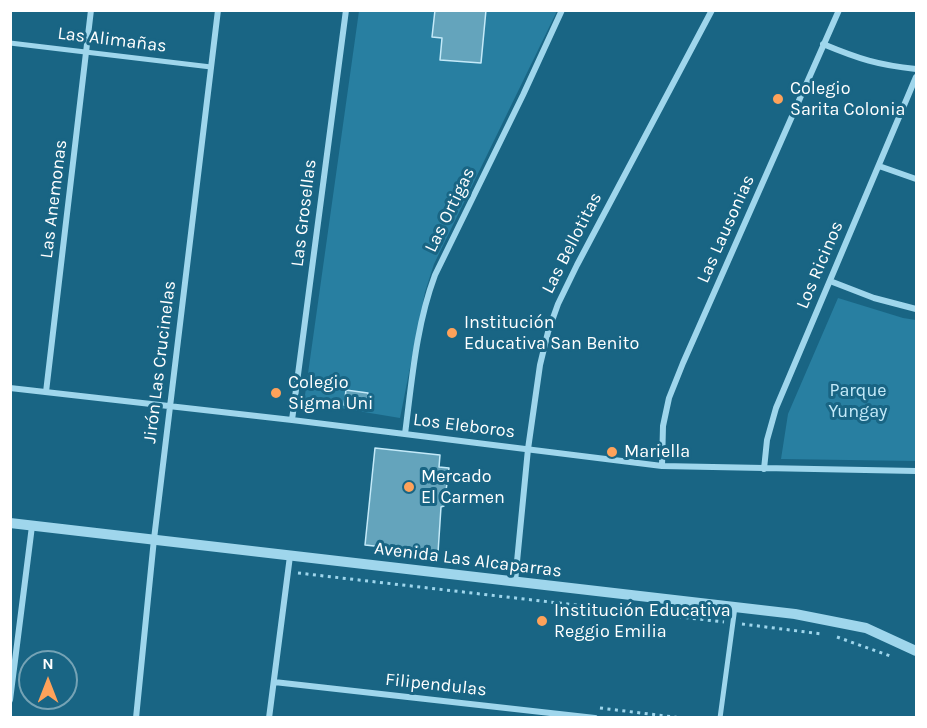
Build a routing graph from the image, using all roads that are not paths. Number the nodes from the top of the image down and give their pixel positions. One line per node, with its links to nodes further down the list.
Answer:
1 (91, 10): 9 (street, Las Anemonas)
2 (218, 10): 10 (street, Jirón Las Crucinelas)
3 (346, 10): 20 (street, Las Grosellas)
4 (562, 10): 21 (street, Las Ortigas)
5 (712, 10): 22 (street, Las Bellotitas)
6 (839, 10): 8 (street, Las Lausonias)
7 (10, 43): 9 (street, Las Alimañas)
8 (824, 44): 11 (street); 23 (street, Las Lausonias)
9 (86, 53): 10 (street, Las Alimañas); 18 (street, Las Anemonas)
10 (211, 67): 19 (street, Jirón Las Crucinelas)
11 (916, 69)
12 (916, 77): 13 (street, Los Ricinos)
13 (879, 166): 14 (street); 15 (street, Los Ricinos)
14 (916, 179)
15 (830, 281): 16 (street); 24 (street, Los Ricinos)
16 (916, 309)
17 (10, 388): 18 (street, Los Eleboros)
18 (46, 392): 19 (street, Los Eleboros)
19 (170, 406): 20 (street, Los Eleboros); 28 (street, Jirón Las Crucinelas)
20 (292, 420): 21 (street, Los Eleboros)
21 (405, 434): 22 (street, Los Eleboros)
22 (528, 449): 23 (street, Los Eleboros); 30 (street, Las Bellotitas)
23 (662, 466): 24 (street, Los Eleboros)
24 (764, 469): 25 (street, Los Eleboros)
25 (916, 471)
26 (10, 523): 27 (street, Avenida Las Alcaparras)
27 (32, 526): 28 (street, Avenida Las Alcaparras); 34 (street)
28 (154, 539): 29 (street, Avenida Las Alcaparras); 35 (street, Jirón Las Crucinelas)
29 (290, 556): 30 (street, Avenida Las Alcaparras); 33 (street)
30 (515, 582): 31 (street, Avenida Las Alcaparras)
31 (735, 607): 32 (street, Avenida Las Alcaparras); 38 (street)
32 (916, 651)
33 (274, 682): 36 (street); 37 (street, Filipendulas)
34 (10, 700)
35 (136, 717)
36 (269, 717)
37 (595, 717)
38 (720, 717)

